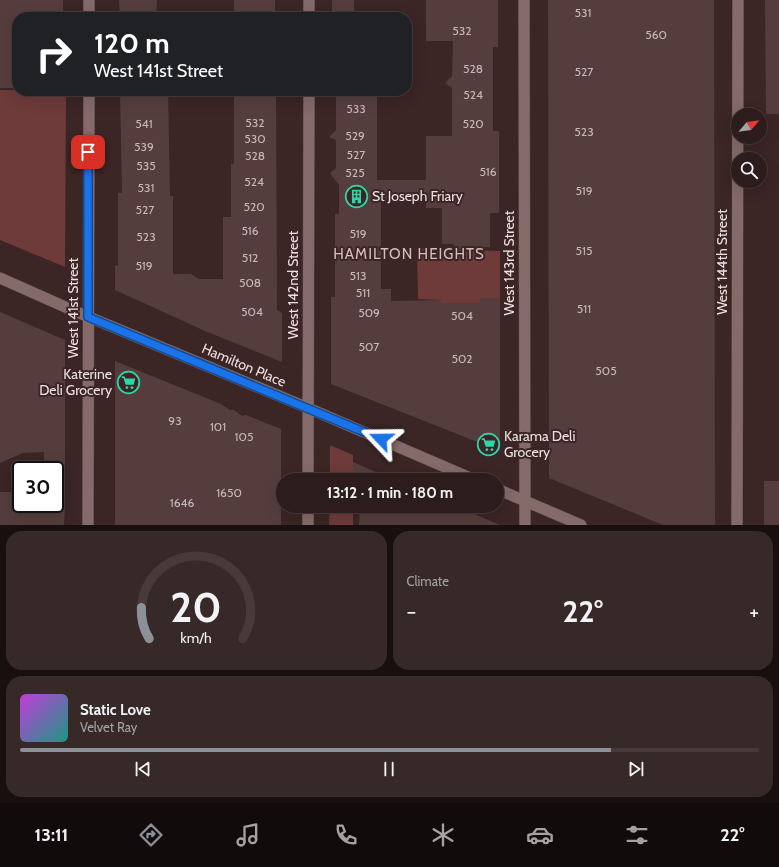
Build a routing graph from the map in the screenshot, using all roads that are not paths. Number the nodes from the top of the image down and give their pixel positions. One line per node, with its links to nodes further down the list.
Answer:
1 (89, 0): 5 (street)
2 (309, 0): 6 (street)
3 (524, 0): 15 (street, West 143rd Street)
4 (738, 0): 21 (street, West 144th Street)
5 (89, 12)
6 (309, 12)
7 (88, 96): 10 (street, West 141st Street)
8 (309, 96): 11 (street, West 142nd Street)
9 (0, 278): 10 (street, Hamilton Place)
10 (88, 317): 11 (street, Hamilton Place); 17 (street, West 141st Street)
11 (308, 408): 12 (street, West 142nd Street); 13 (street, Hamilton Place)
12 (308, 473)
13 (459, 473)
14 (504, 492): 15 (street)
15 (525, 501): 19 (street, West 143rd Street); 20 (street)
16 (308, 513): 18 (street)
17 (88, 525)
18 (308, 525)
19 (524, 525)
20 (581, 525)
21 (737, 525)

